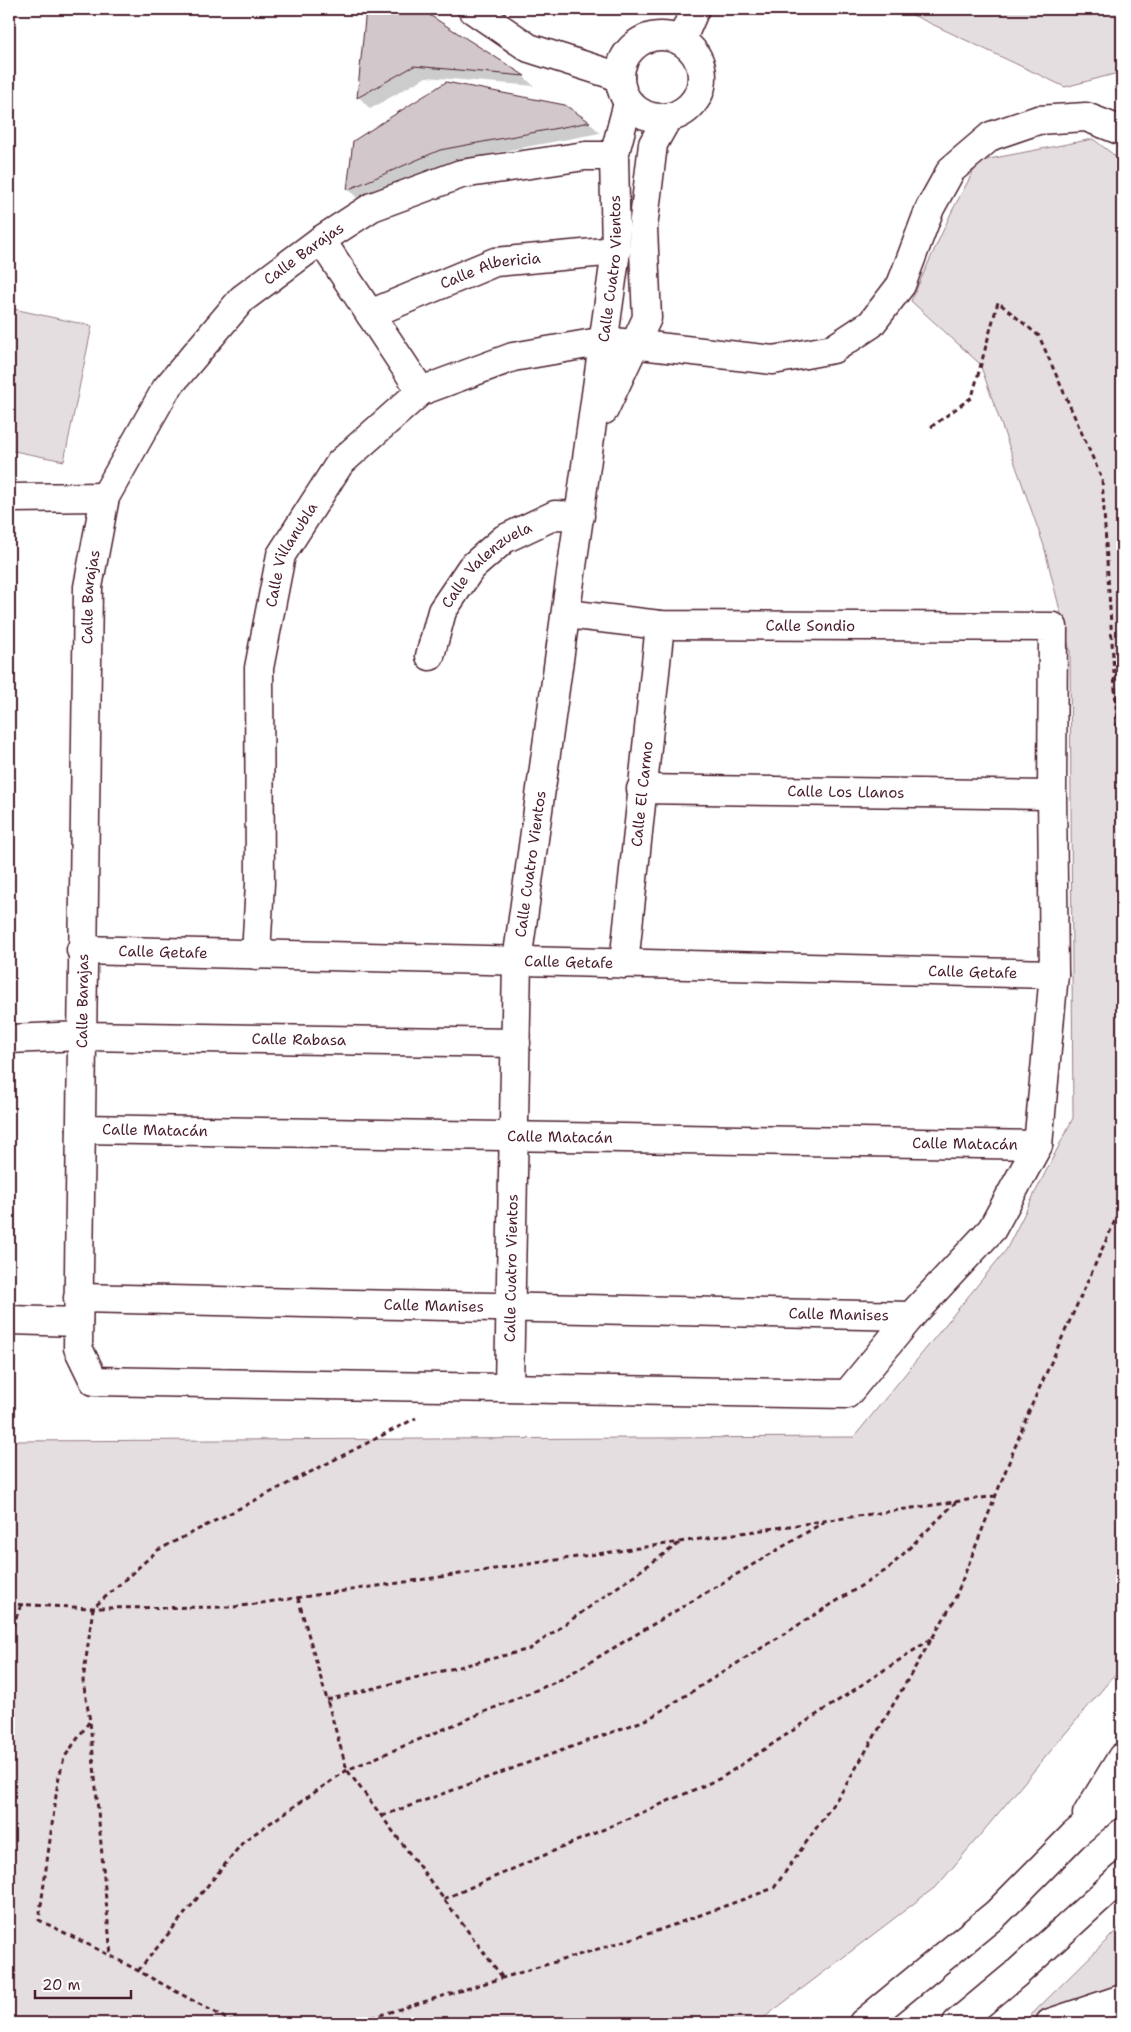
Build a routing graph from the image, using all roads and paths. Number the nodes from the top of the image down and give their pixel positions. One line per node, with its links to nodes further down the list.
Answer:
1 (472, 9): 4 (main road)
2 (695, 9): 3 (main road)
3 (681, 40): 4 (main road); 6 (main road)
4 (620, 77): 5 (main road)
5 (628, 103): 6 (main road); 8 (main road, Calle Cuatro Vientos)
6 (667, 119): 13 (main road, Calle Cuatro Vientos)
7 (1122, 131): 13 (main road, Calle Villanubla)
8 (614, 156): 9 (main road, Calle Barajas); 10 (main road, Calle Cuatro Vientos)
9 (320, 240): 11 (main road); 17 (main road, Calle Barajas)
10 (616, 251): 11 (main road, Calle Albericia); 12 (main road, Calle Cuatro Vientos)
11 (370, 314): 14 (main road)
12 (605, 341): 13 (main road, Calle Villanubla); 14 (main road, Calle Villanubla); 16 (main road, Calle Cuatro Vientos)
13 (636, 344): 16 (main road, Calle Cuatro Vientos)
14 (421, 391): 27 (main road, Calle Villanubla)
15 (931, 427): 25 (path)
16 (592, 434): 19 (main road, Calle Cuatro Vientos)
17 (105, 497): 18 (main road); 26 (main road, Calle Barajas)
18 (9, 498)
19 (580, 516): 20 (main road, Calle Cuatro Vientos); 22 (main road, Calle Valenzuela)
20 (567, 614): 21 (main road, Calle Sondio); 28 (main road, Calle Cuatro Vientos)
21 (660, 625): 23 (main road, Calle El Carmo); 24 (main road, Calle Sondio)
22 (430, 656)
23 (641, 789): 24 (main road, Calle Los Llanos); 29 (main road, Calle El Carmo)
24 (1052, 795): 30 (main road)
25 (1122, 803)
26 (81, 950): 27 (main road, Calle Getafe); 31 (main road, Calle Barajas)
27 (256, 955): 28 (main road, Calle Getafe)
28 (517, 961): 29 (main road, Calle Getafe); 33 (main road, Calle Cuatro Vientos)
29 (624, 964): 30 (main road, Calle Getafe)
30 (1054, 974): 36 (main road)
31 (82, 1036): 32 (main road, Calle Rabasa); 33 (main road, Calle Rabasa); 34 (main road, Calle Barajas)
32 (9, 1039)
33 (516, 1043): 35 (main road, Calle Cuatro Vientos)
34 (81, 1129): 35 (main road, Calle Matacán); 39 (main road, Calle Barajas)
35 (514, 1136): 36 (main road, Calle Matacán); 38 (main road, Calle Cuatro Vientos)
36 (1038, 1145): 40 (main road)
37 (1122, 1205): 44 (path)
38 (510, 1307): 39 (main road, Calle Manises); 40 (main road, Calle Manises); 42 (main road, Calle Cuatro Vientos)
39 (78, 1310): 41 (main road, Calle Manises); 42 (main road, Calle Barajas)
40 (911, 1316): 42 (main road)
41 (9, 1320)
42 (509, 1387)
43 (424, 1414): 51 (path)
44 (996, 1496): 45 (path); 53 (path)
45 (957, 1502): 46 (path); 60 (path)
46 (825, 1521): 47 (path); 57 (path)
47 (682, 1542): 48 (path); 54 (path)
48 (298, 1598): 51 (path); 54 (path)
49 (9, 1604): 50 (path)
50 (21, 1605): 51 (path); 52 (path)
51 (93, 1608): 55 (path)
52 (9, 1635)
53 (932, 1639): 63 (path); 66 (path)
54 (327, 1700): 57 (path)
55 (90, 1721): 64 (path); 64 (path)
56 (1122, 1757): 61 (main road)
57 (347, 1770): 60 (path); 65 (path)
58 (1122, 1773): 61 (main road)
59 (1122, 1794): 61 (main road)
60 (382, 1816): 63 (path)
61 (1073, 1836): 70 (main road)
62 (1122, 1878): 71 (main road)
63 (444, 1900): 66 (path)
64 (111, 1956): 65 (path)
65 (138, 1971): 68 (path)
66 (502, 1978): 69 (path)
67 (1122, 1999): 72 (main road)
68 (234, 2023)
69 (354, 2023)
70 (863, 2023)
71 (957, 2023)
72 (1050, 2023)

